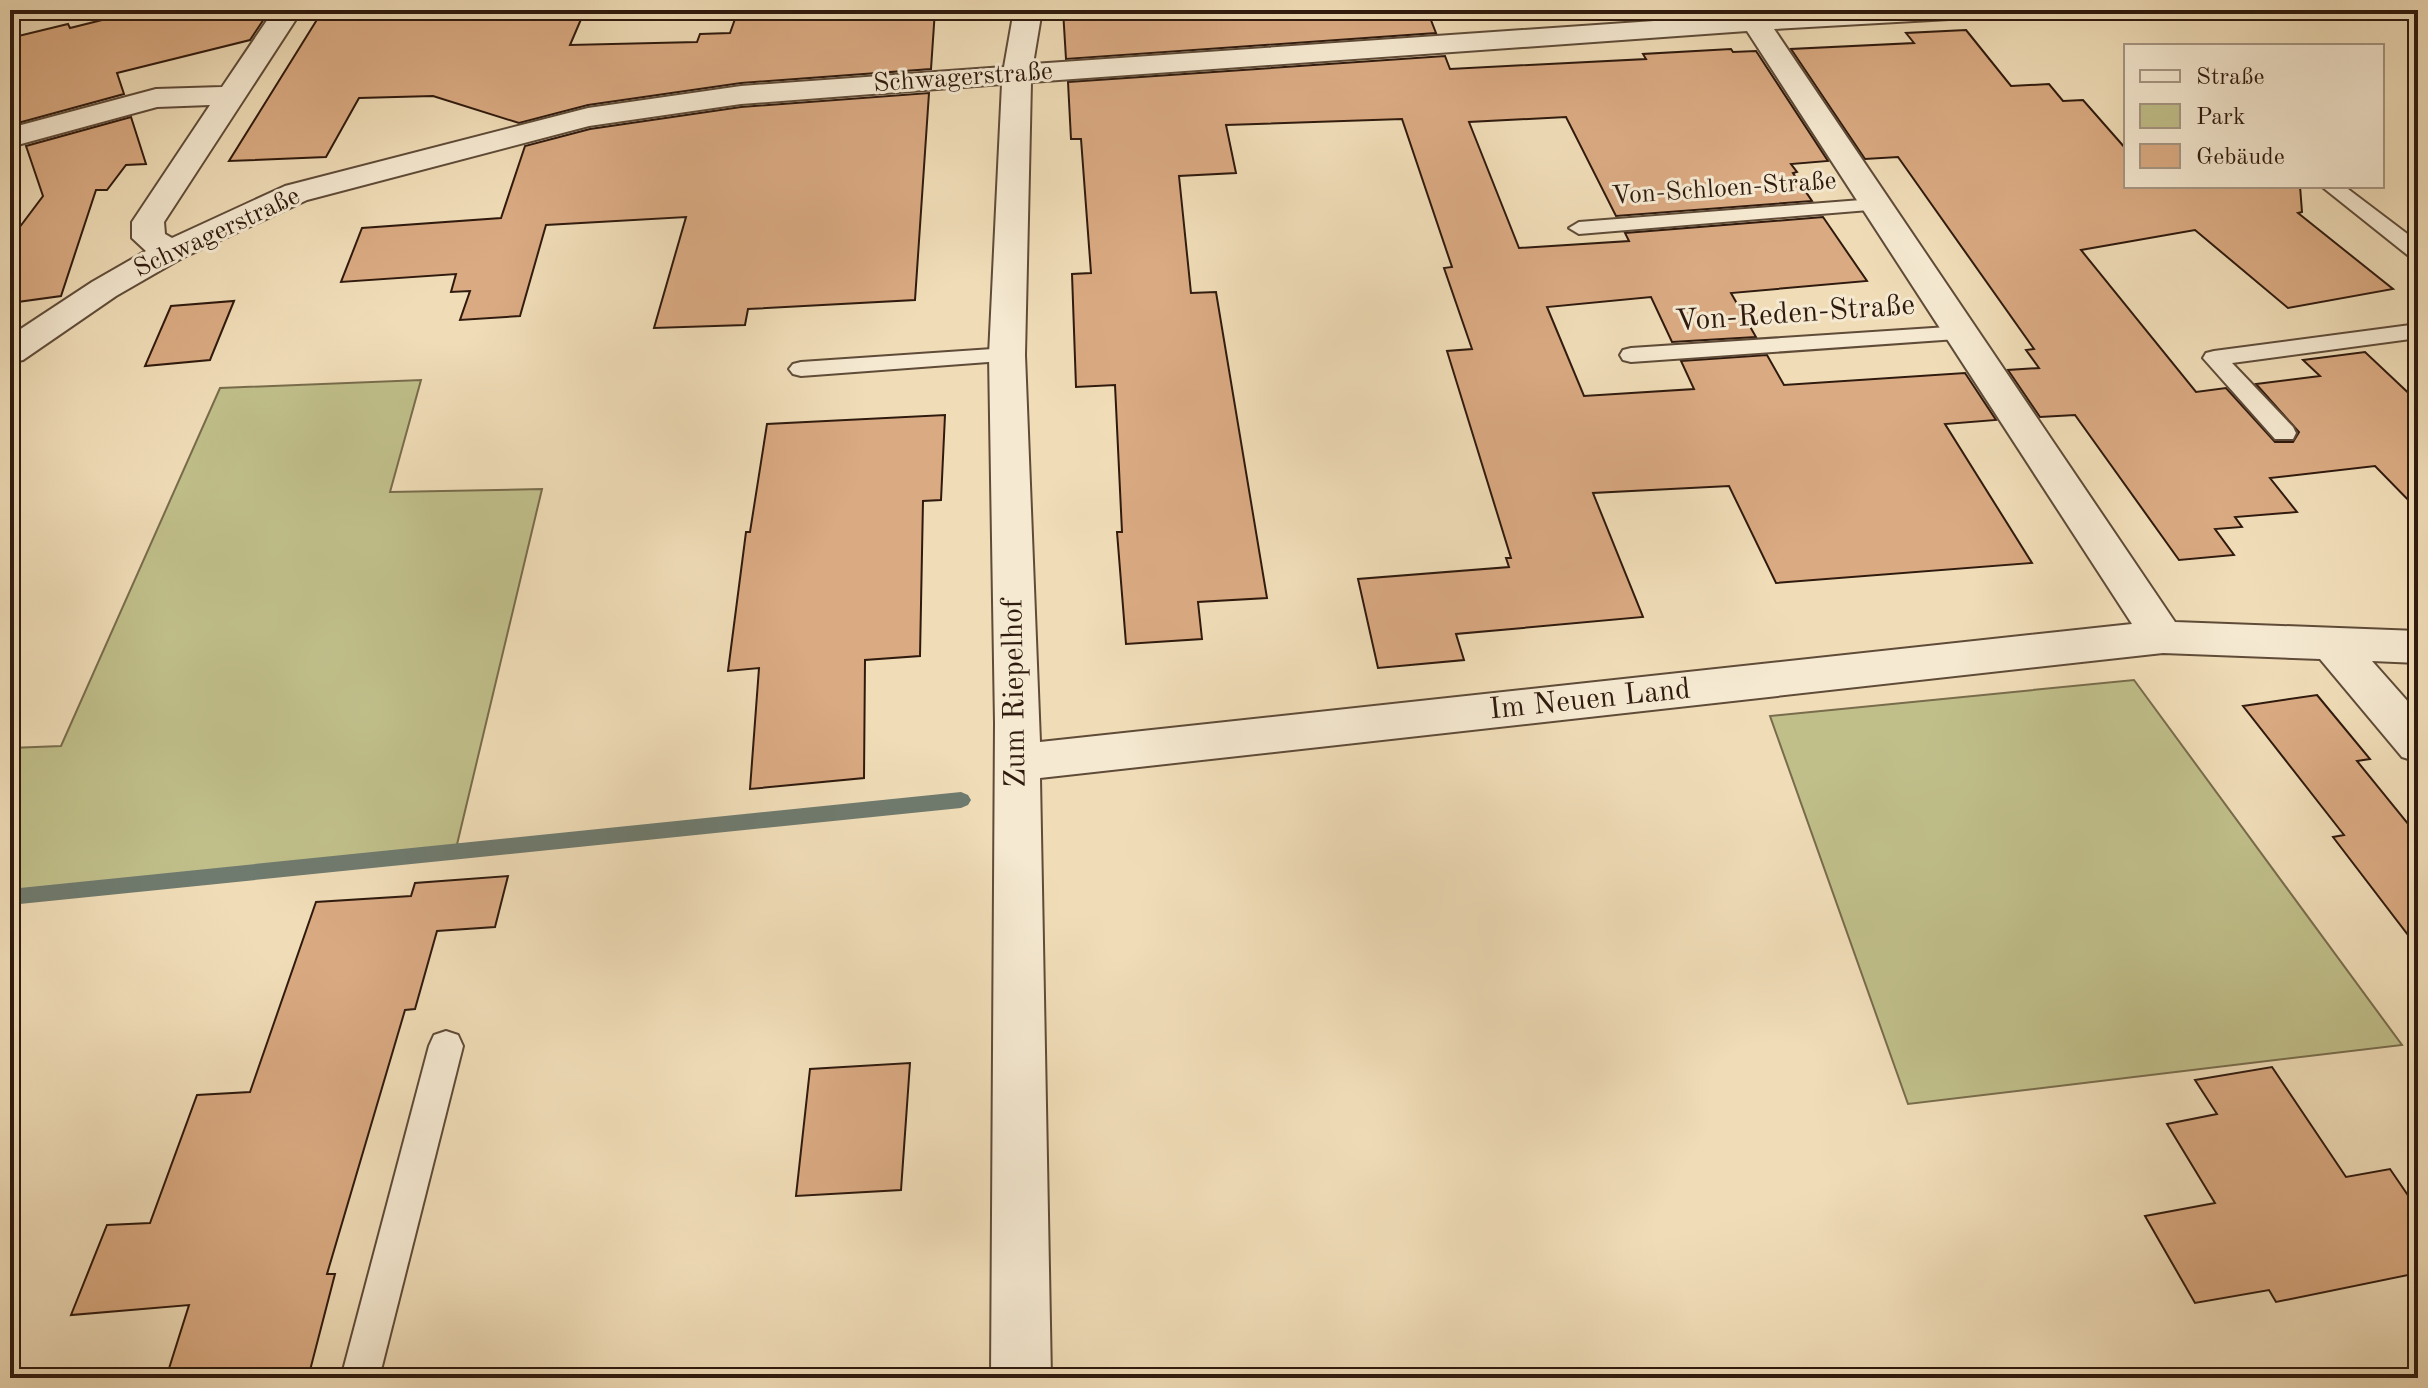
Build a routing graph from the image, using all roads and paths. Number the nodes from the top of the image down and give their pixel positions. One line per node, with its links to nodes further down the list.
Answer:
1 (288, 10): 6 (street)
2 (1028, 10): 5 (street, Zum Riepelhof)
3 (1967, 10): 4 (street, Schwagerstraße)
4 (1755, 22): 5 (street, Schwagerstraße); 9 (street)
5 (1017, 74): 11 (street, Schwagerstraße); 16 (street, Zum Riepelhof)
6 (230, 96): 7 (street); 11 (street)
7 (10, 138)
8 (2334, 188): 12 (lane)
9 (1874, 205): 10 (lane, Von-Schloen-Straße); 14 (street)
10 (1579, 228)
11 (170, 251): 15 (street, Schwagerstraße)
12 (2418, 252)
13 (2418, 331): 19 (lane)
14 (1963, 333): 17 (lane, Von-Reden-Straße); 20 (street)
15 (10, 352)
16 (1007, 355): 18 (lane); 24 (street, Zum Riepelhof)
17 (1631, 355)
18 (801, 369)
19 (2284, 433)
20 (2163, 637): 21 (street, Im Neuen Land); 24 (street, Im Neuen Land)
21 (2330, 642): 22 (street, Im Neuen Land); 23 (street)
22 (2418, 647)
23 (2418, 744)
24 (1016, 763): 27 (street, Zum Riepelhof)
25 (446, 1046): 26 (lane)
26 (360, 1378)
27 (1021, 1378)

